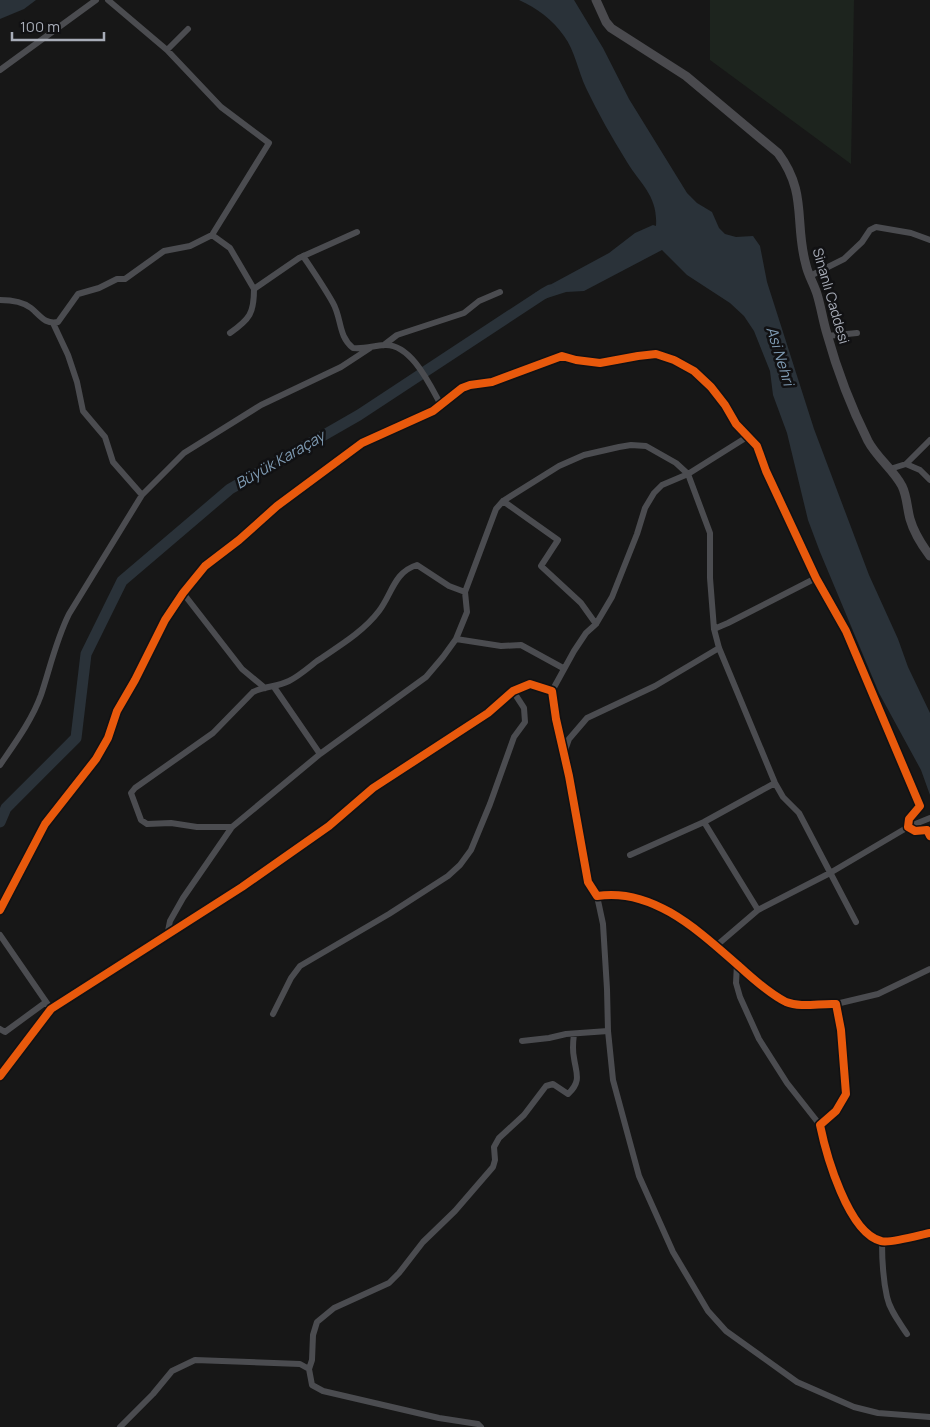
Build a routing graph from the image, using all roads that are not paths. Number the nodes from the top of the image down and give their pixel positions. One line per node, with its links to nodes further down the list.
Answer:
1 (96, 0): 6 (street)
2 (108, 0): 5 (street)
3 (596, 0): 11 (main road, Sinanlı Caddesi)
4 (188, 29): 5 (street)
5 (167, 50): 8 (street)
6 (0, 70)
7 (357, 232): 10 (street)
8 (212, 235): 12 (street); 15 (street)
9 (930, 240): 11 (street)
10 (303, 256): 12 (street); 20 (street)
11 (810, 276): 18 (main road, Sinanlı Caddesi)
12 (254, 289): 16 (street)
13 (500, 292): 19 (street)
14 (0, 300): 15 (street)
15 (53, 324): 28 (street)
16 (230, 333)
17 (857, 333): 18 (street)
18 (827, 336): 25 (main road, Sinanlı Caddesi)
19 (384, 345): 20 (street); 21 (street)
20 (370, 348): 28 (street)
21 (441, 405): 22 (street); 33 (street)
22 (747, 437): 26 (street); 31 (street)
23 (930, 440): 24 (street)
24 (906, 464): 25 (street); 27 (street)
25 (890, 468): 30 (main road, Sinanlı Caddesi)
26 (688, 474): 29 (street); 34 (street); 35 (street)
27 (930, 480)
28 (142, 495): 45 (street)
29 (503, 501): 32 (street); 34 (street)
30 (930, 556)
31 (816, 578): 35 (street); 50 (street)
32 (465, 592): 36 (street); 40 (street)
33 (182, 593): 39 (street); 55 (street)
34 (596, 624): 38 (street)
35 (714, 629): 37 (street)
36 (456, 639): 38 (street); 44 (street)
37 (719, 648): 43 (street); 46 (street)
38 (563, 668): 42 (street)
39 (265, 688): 40 (street); 49 (street)
40 (274, 688): 44 (street)
41 (514, 691): 42 (street); 59 (street); 65 (street)
42 (552, 691): 43 (street)
43 (564, 753): 54 (street)
44 (320, 754): 49 (street)
45 (0, 765)
46 (775, 783): 48 (street); 53 (street)
47 (930, 818): 50 (street)
48 (704, 822): 52 (street); 56 (street)
49 (232, 827): 59 (street)
50 (908, 827): 51 (street); 53 (street)
51 (930, 836)
52 (630, 856)
53 (830, 873): 56 (street); 57 (street)
54 (597, 896): 60 (street); 67 (street)
55 (0, 910)
56 (758, 910): 60 (street)
57 (856, 922)
58 (0, 935): 64 (street)
59 (167, 936): 64 (street)
60 (716, 946): 61 (street)
61 (736, 964): 63 (street); 71 (street)
62 (930, 969): 63 (street)
63 (836, 1004): 71 (street)
64 (49, 1006): 66 (street); 70 (street)
65 (273, 1014)
66 (0, 1029)
67 (608, 1031): 68 (street); 76 (street)
68 (574, 1034): 69 (street); 75 (street)
69 (522, 1040)
70 (0, 1076)
71 (820, 1125): 73 (street)
72 (930, 1233): 73 (street)
73 (882, 1242): 74 (street)
74 (907, 1334)
75 (309, 1369): 77 (street); 78 (street)
76 (930, 1417)
77 (120, 1427)
78 (481, 1427)

